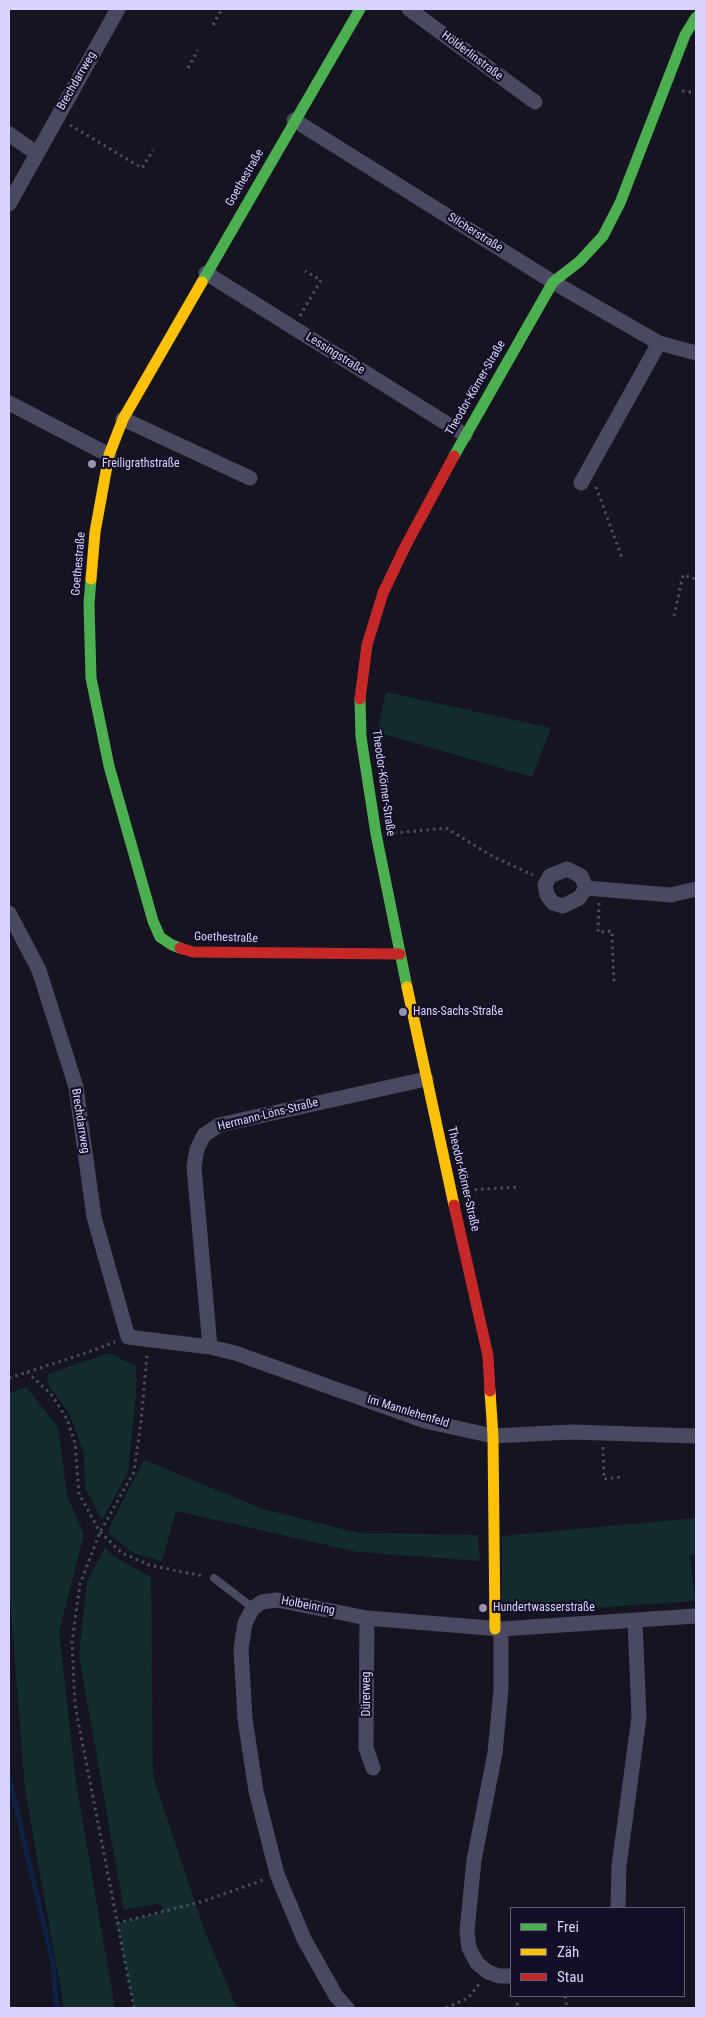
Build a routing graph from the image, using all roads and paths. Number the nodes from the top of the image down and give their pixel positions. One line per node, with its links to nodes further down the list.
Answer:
1 (118, 9): 14 (street, Brechdarrweg)
2 (222, 9): 6 (path)
3 (360, 9): 10 (street, Goethestraße)
4 (410, 9): 9 (street, Hölderlinstraße)
5 (696, 17): 18 (street, Theodor-Körner-Straße)
6 (213, 25)
7 (198, 50): 8 (path)
8 (188, 68)
9 (535, 102)
10 (294, 120): 17 (street, Goethestraße); 18 (street, Silcherstraße)
11 (70, 124): 13 (path)
12 (9, 134): 14 (street)
13 (153, 150)
14 (36, 153): 15 (street, Brechdarrweg)
15 (9, 204)
16 (305, 271): 19 (path)
17 (206, 272): 19 (street, Lessingstraße); 23 (street, Goethestraße)
18 (553, 282): 20 (street, Silcherstraße); 24 (street, Theodor-Körner-Straße)
19 (293, 327): 24 (street, Lessingstraße)
20 (658, 343): 21 (street, Silcherstraße); 26 (street)
21 (696, 353)
22 (9, 403): 25 (street)
23 (123, 419): 25 (street, Goethestraße); 27 (street)
24 (465, 435): 32 (street, Theodor-Körner-Straße)
25 (109, 455): 37 (street, Goethestraße)
26 (589, 468): 28 (street); 29 (path)
27 (250, 478)
28 (581, 483)
29 (622, 558)
30 (696, 579): 31 (path)
31 (674, 616)
32 (376, 834): 33 (path); 37 (street, Theodor-Körner-Straße)
33 (547, 882): 34 (street); 34 (street)
34 (592, 889): 35 (street); 38 (path)
35 (696, 889)
36 (9, 913): 42 (street, Brechdarrweg)
37 (400, 954): 39 (street, Theodor-Körner-Straße)
38 (614, 984)
39 (426, 1079): 41 (street, Theodor-Körner-Straße); 44 (street, Hermann-Löns-Straße)
40 (520, 1187): 41 (path)
41 (452, 1190): 48 (street, Theodor-Körner-Straße)
42 (128, 1337): 43 (street, Im Mannlehenfeld); 45 (path)
43 (149, 1339): 44 (street, Im Mannlehenfeld); 51 (path)
44 (210, 1347): 48 (street, Im Mannlehenfeld)
45 (27, 1372): 46 (path); 51 (path)
46 (9, 1378)
47 (603, 1433): 48 (street, Im Mannlehenfeld); 49 (street, Im Mannlehenfeld); 50 (path)
48 (493, 1436): 57 (street, Theodor-Körner-Straße)
49 (696, 1436)
50 (621, 1477)
51 (100, 1532): 52 (path); 61 (path)
52 (214, 1578): 53 (lane)
53 (253, 1608): 55 (street, Holbeinring); 59 (street)
54 (696, 1616): 56 (street, Holbeinring)
55 (367, 1618): 57 (street, Holbeinring); 58 (street, Dürerweg)
56 (635, 1621): 57 (street, Holbeinring); 60 (street)
57 (498, 1629): 62 (street)
58 (373, 1768)
59 (277, 1874): 61 (path); 66 (street)
60 (618, 1907)
61 (117, 1923): 65 (path)
62 (488, 1972): 63 (street); 67 (path)
63 (510, 1976)
64 (517, 2003): 68 (path)
65 (134, 2008)
66 (347, 2008)
67 (446, 2008)
68 (518, 2008)

